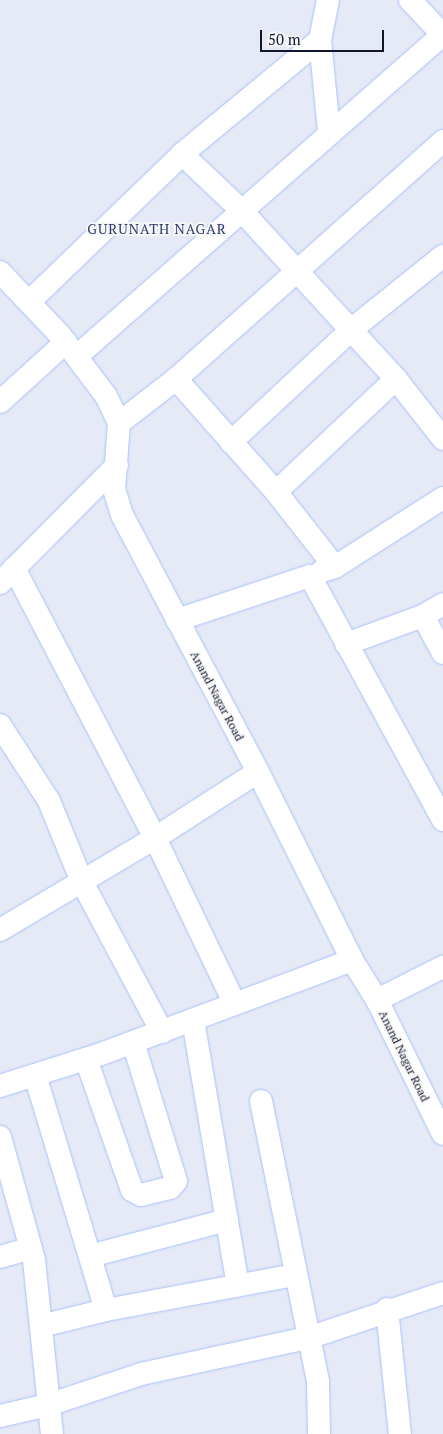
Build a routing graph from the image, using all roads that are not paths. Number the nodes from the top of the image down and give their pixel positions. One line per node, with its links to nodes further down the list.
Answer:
1 (328, 0): 4 (street)
2 (410, 0): 3 (street)
3 (443, 34): 5 (street)
4 (320, 40): 5 (street); 7 (street)
5 (329, 132): 8 (street)
6 (443, 141): 11 (street)
7 (182, 154): 8 (street); 12 (street)
8 (240, 209): 11 (street); 14 (street)
9 (443, 256): 13 (street)
10 (0, 272): 12 (street, Anand Nagar Road)
11 (298, 272): 13 (street); 15 (street)
12 (29, 302): 14 (street, Anand Nagar Road)
13 (351, 330): 16 (street); 20 (street)
14 (71, 349): 17 (street); 18 (street, Anand Nagar Road)
15 (176, 379): 18 (street); 20 (street)
16 (396, 379): 19 (street); 22 (street)
17 (0, 402)
18 (119, 422): 21 (street, Anand Nagar Road)
19 (443, 439)
20 (231, 442): 22 (street)
21 (117, 465): 25 (street); 29 (street, Anand Nagar Road)
22 (276, 492): 24 (street)
23 (443, 498): 24 (street)
24 (335, 567): 26 (street)
25 (7, 575): 35 (street)
26 (310, 576): 29 (street); 30 (street)
27 (443, 604): 28 (street)
28 (423, 616): 30 (street); 31 (street)
29 (176, 620): 33 (street, Anand Nagar Road)
30 (346, 644): 34 (street)
31 (443, 652)
32 (0, 725): 36 (street)
33 (258, 772): 35 (street); 38 (street, Anand Nagar Road)
34 (443, 820)
35 (155, 838): 36 (street); 41 (street)
36 (82, 882): 37 (street); 43 (street)
37 (0, 930)
38 (352, 960): 40 (street, Anand Nagar Road); 41 (street)
39 (443, 967): 40 (street)
40 (377, 1000): 49 (street, Anand Nagar Road)
41 (236, 1004): 42 (street)
42 (193, 1020): 43 (street); 51 (street)
43 (162, 1032): 44 (street)
44 (134, 1042): 45 (street); 45 (street)
45 (86, 1059): 46 (street)
46 (35, 1075): 47 (street); 53 (street)
47 (0, 1086)
48 (261, 1101): 55 (street)
49 (443, 1134)
50 (0, 1137): 52 (street)
51 (226, 1220): 53 (street); 56 (street)
52 (31, 1248): 54 (street); 60 (street)
53 (90, 1256): 59 (street)
54 (0, 1257)
55 (295, 1275): 56 (street); 61 (street)
56 (238, 1285): 59 (street)
57 (443, 1293): 58 (street)
58 (387, 1309): 61 (street); 66 (street)
59 (106, 1310): 60 (street)
60 (41, 1326): 62 (street)
61 (308, 1338): 62 (street); 65 (street)
62 (48, 1405): 63 (street); 64 (street)
63 (0, 1416)
64 (52, 1434)
65 (319, 1434)
66 (400, 1434)

